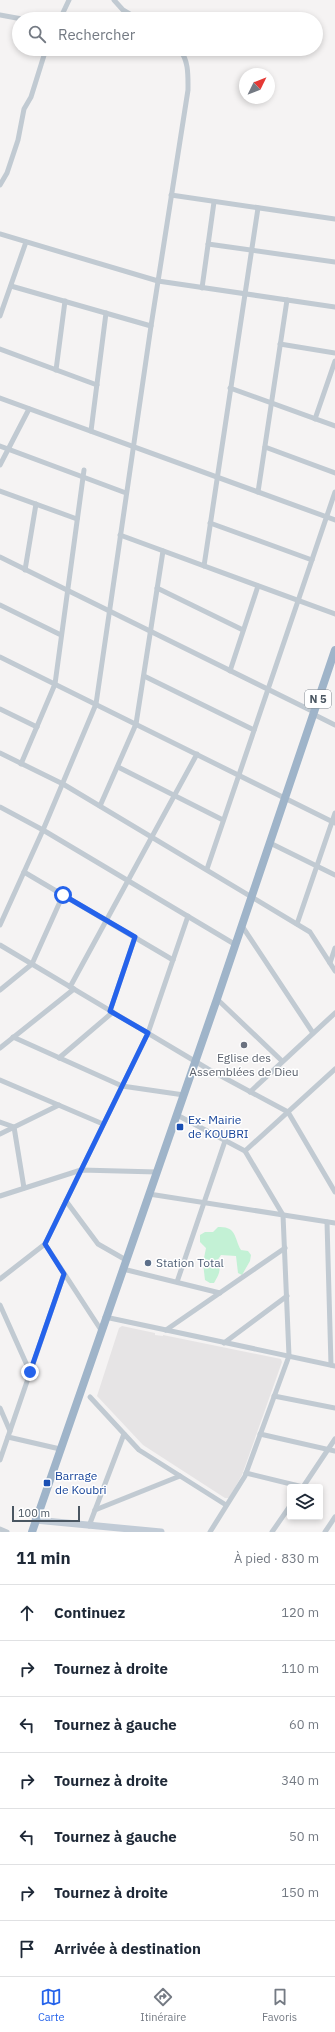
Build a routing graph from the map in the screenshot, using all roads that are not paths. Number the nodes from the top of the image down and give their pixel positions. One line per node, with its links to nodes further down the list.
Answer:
1 (69, 0): 3 (street)
2 (114, 0): 4 (street)
3 (63, 12)
4 (126, 12)
5 (0, 15): 6 (street)
6 (12, 17)
7 (44, 56): 9 (street)
8 (185, 56): 10 (street)
9 (0, 185)
10 (171, 196): 11 (street); 19 (street)
11 (214, 202): 12 (street); 16 (street)
12 (258, 208): 13 (street); 17 (street)
13 (335, 219)
14 (0, 234): 15 (street)
15 (26, 242): 19 (street); 20 (street)
16 (208, 244): 17 (street); 21 (street)
17 (251, 250): 18 (street); 22 (street)
18 (335, 262)
19 (158, 281): 21 (street); 28 (street)
20 (11, 286): 24 (street); 27 (street)
21 (202, 288): 22 (street)
22 (245, 294): 23 (street); 35 (street)
23 (286, 300): 25 (street); 29 (street)
24 (65, 301): 26 (street); 33 (street)
25 (335, 306)
26 (106, 313): 28 (street); 34 (street)
27 (0, 316)
28 (151, 326): 43 (street)
29 (280, 344): 31 (street); 37 (street)
30 (0, 350): 33 (street)
31 (335, 352)
32 (335, 361): 39 (street)
33 (56, 370): 34 (street)
34 (97, 385): 41 (street)
35 (230, 388): 37 (street); 50 (street)
36 (0, 398): 38 (street)
37 (271, 403): 39 (street); 44 (street)
38 (29, 409): 41 (street); 45 (street)
39 (315, 419): 40 (street)
40 (335, 426)
41 (91, 431): 43 (street)
42 (0, 446): 45 (street)
43 (133, 446): 50 (street); 54 (street)
44 (265, 447): 48 (street); 52 (street)
45 (8, 449): 46 (street); 49 (street)
46 (0, 465)
47 (84, 470): 49 (street)
48 (335, 473)
49 (83, 477): 54 (street); 57 (street)
50 (217, 477): 52 (street); 59 (street)
51 (0, 491): 55 (street)
52 (258, 492): 56 (street)
53 (335, 492): 56 (street)
54 (126, 493): 60 (street)
55 (36, 504): 57 (street); 65 (street)
56 (327, 517): 58 (street); 63 (street)
57 (77, 519): 68 (street)
58 (335, 520)
59 (210, 523): 63 (street); 64 (street)
60 (120, 535): 61 (street); 71 (street)
61 (163, 551): 64 (street); 67 (street)
62 (0, 557): 65 (street)
63 (312, 560): 69 (street)
64 (204, 566): 66 (street)
65 (25, 570): 68 (street)
66 (258, 586): 69 (street); 73 (street)
67 (157, 588): 73 (street); 74 (street)
68 (68, 590): 71 (street); 75 (street)
69 (298, 601): 72 (street); 81 (street)
70 (0, 605): 75 (street)
71 (109, 611): 74 (street); 82 (street)
72 (335, 614)
73 (243, 630): 78 (street)
74 (151, 632): 78 (street); 79 (street)
75 (62, 636): 80 (street)
76 (335, 650): 84 (highway, N 5)
77 (0, 657): 80 (street)
78 (230, 670): 81 (street)
79 (144, 676): 85 (street); 88 (street)
80 (55, 684): 82 (street); 87 (street)
81 (268, 689): 84 (street); 88 (street)
82 (96, 704): 85 (street); 94 (street)
83 (0, 709): 87 (street)
84 (314, 713): 86 (street); 96 (highway, N 5)
85 (136, 724): 90 (street); 92 (street)
86 (335, 725)
87 (37, 727): 91 (street)
88 (254, 730): 93 (street)
89 (0, 754): 91 (street)
90 (197, 754): 93 (street); 95 (street)
91 (21, 764): 94 (street)
92 (118, 767): 95 (street); 97 (street)
93 (239, 775): 96 (street); 100 (street)
94 (63, 784): 97 (street); 102 (street)
95 (175, 796): 100 (street); 103 (street)
96 (285, 798): 101 (street); 104 (highway, N 5)
97 (100, 806): 103 (street)
98 (0, 807): 102 (street)
99 (335, 813): 101 (street)
100 (223, 820): 106 (street)
101 (334, 822): 105 (street)
102 (43, 830): 107 (street); 109 (street)
103 (152, 837): 106 (street); 109 (street)
104 (270, 843): 105 (street); 111 (highway, N 5)
105 (317, 866): 108 (street); 114 (street)
106 (206, 869): 111 (street)
107 (24, 872): 110 (street); 115 (street)
108 (335, 874)
109 (128, 881): 112 (street); 113 (street)
110 (63, 895): 113 (street); 123 (street)
111 (252, 896): 114 (street); 116 (highway, N 5)
112 (188, 916): 119 (street); 121 (street)
113 (106, 921): 117 (street); 125 (street)
114 (297, 924): 122 (street)
115 (0, 925)
116 (242, 926): 119 (highway, N 5); 131 (street)
117 (135, 937): 121 (street); 128 (street)
118 (0, 945): 123 (street)
119 (236, 945): 127 (highway, N 5)
120 (335, 948): 122 (street)
121 (173, 960): 130 (street)
122 (330, 963): 124 (street)
123 (32, 964): 125 (street); 126 (street)
124 (335, 971)
125 (72, 988): 128 (street); 132 (street)
126 (0, 990)
127 (217, 999): 135 (highway, N 5); 136 (street)
128 (112, 1011): 130 (street); 134 (street)
129 (335, 1013): 131 (street)
130 (148, 1033): 135 (street); 139 (street)
131 (313, 1033): 136 (street)
132 (13, 1037): 133 (street); 134 (street)
133 (0, 1048)
134 (59, 1058): 139 (street)
135 (196, 1061): 140 (street); 141 (highway, N 5)
136 (282, 1061): 140 (street)
137 (335, 1069): 143 (street)
138 (0, 1080): 142 (street)
139 (122, 1086): 141 (street); 146 (street)
140 (250, 1092): 143 (street)
141 (184, 1095): 144 (highway, N 5)
142 (60, 1105): 146 (street); 147 (street)
143 (288, 1112): 150 (street); 153 (street)
144 (177, 1115): 149 (street); 152 (highway, N 5)
145 (0, 1122): 147 (street)
146 (103, 1124): 151 (street)
147 (14, 1127): 148 (street); 155 (street)
148 (0, 1134)
149 (225, 1141): 150 (street); 160 (street)
150 (245, 1151): 161 (street)
151 (81, 1170): 152 (street); 155 (street); 159 (street)
152 (157, 1172): 157 (highway, N 5)
153 (327, 1178): 154 (street); 156 (street)
154 (335, 1180)
155 (24, 1188): 158 (street)
156 (335, 1192)
157 (149, 1194): 160 (street); 166 (highway, N 5)
158 (0, 1196)
159 (66, 1201): 164 (street); 166 (street)
160 (204, 1202): 161 (street); 170 (street)
161 (283, 1215): 162 (street); 165 (street)
162 (327, 1222): 163 (street); 179 (street)
163 (335, 1223)
164 (45, 1244): 168 (street); 169 (street)
165 (285, 1248): 171 (street); 172 (street)
166 (126, 1260): 167 (highway, N 5)
167 (122, 1269): 170 (street); 174 (highway, N 5)
168 (64, 1274): 175 (street); 180 (street)
169 (0, 1279)
170 (177, 1282): 171 (street)
171 (220, 1293): 176 (street)
172 (287, 1296): 177 (street); 178 (street)
173 (0, 1305): 180 (street)
174 (105, 1317): 175 (highway, N 5); 176 (street)
175 (101, 1330): 190 (highway, N 5)
176 (166, 1330): 177 (street)
177 (224, 1343): 178 (street)
178 (289, 1356): 179 (street); 181 (street)
179 (333, 1366)
180 (30, 1372): 185 (street)
181 (274, 1396): 184 (street); 187 (street)
182 (90, 1397): 186 (street)
183 (0, 1408): 185 (street)
184 (335, 1408)
185 (10, 1431): 188 (street)
186 (124, 1434): 195 (street); 199 (street)
187 (260, 1434): 191 (street); 194 (street)
188 (8, 1437): 190 (street); 193 (street)
189 (335, 1439): 191 (street)
190 (60, 1449): 202 (highway, N 5)
191 (328, 1449): 192 (street); 197 (street)
192 (335, 1451)
193 (0, 1460)
194 (246, 1473): 196 (street); 198 (street)
195 (180, 1476): 198 (street); 199 (street)
196 (291, 1484)
197 (305, 1484)
198 (226, 1505): 208 (street)
199 (95, 1510): 203 (street)
200 (287, 1510): 209 (street)
201 (335, 1517): 210 (street)
202 (36, 1520): 203 (main road); 206 (highway, N 5)
203 (89, 1526): 207 (main road)
204 (0, 1529): 205 (street)
205 (7, 1532)
206 (32, 1532)
207 (161, 1532)
208 (210, 1532)
209 (272, 1532)
210 (325, 1532)

